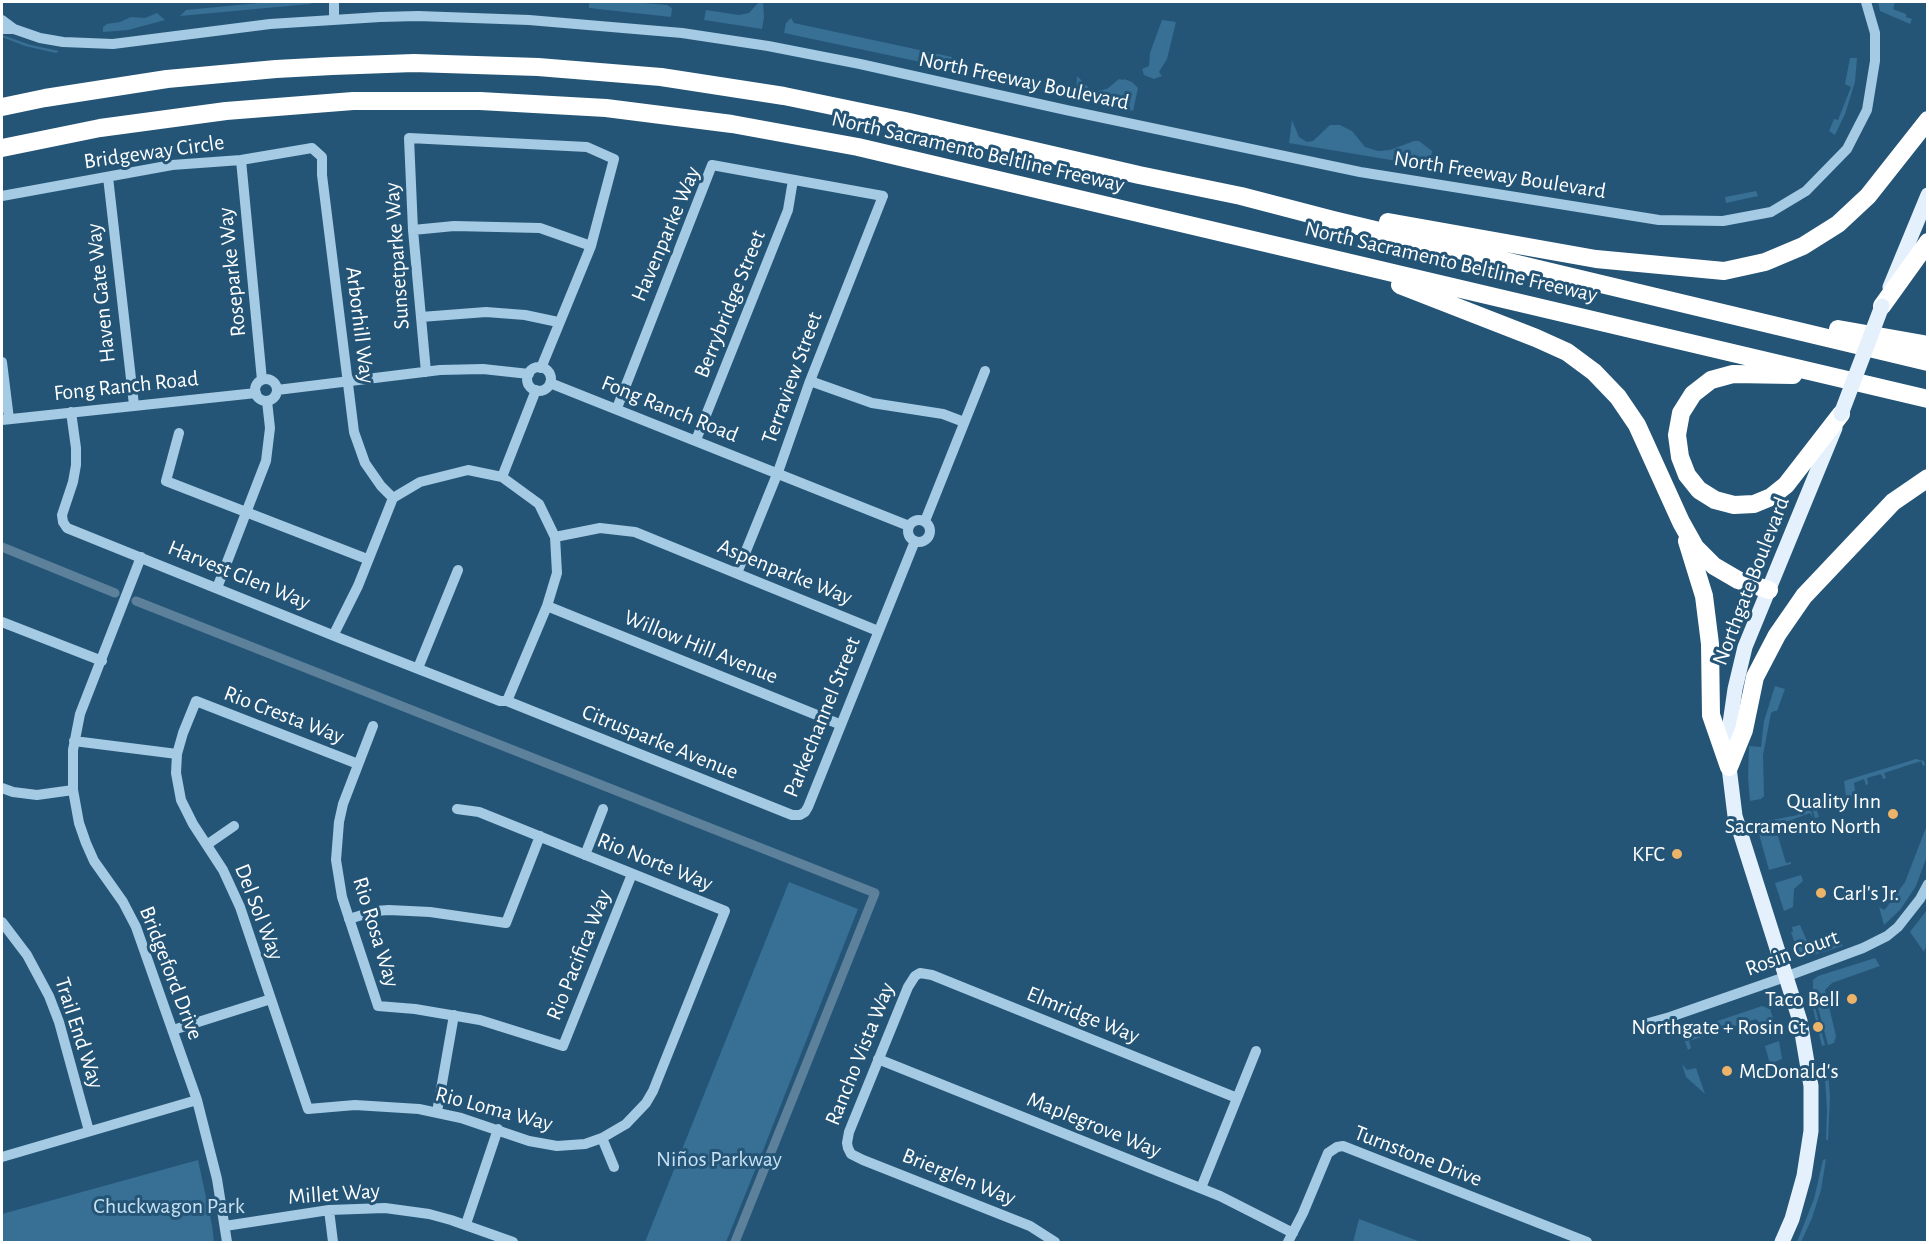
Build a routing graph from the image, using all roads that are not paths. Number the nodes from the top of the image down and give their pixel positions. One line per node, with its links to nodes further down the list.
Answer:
1 (334, 2): 3 (street)
2 (1866, 2): 3 (street, North Freeway Boulevard)
3 (334, 19): 6 (street, North Freeway Boulevard)
4 (2, 20): 6 (street, North Freeway Boulevard)
5 (2, 29): 6 (street, North Freeway Boulevard)
6 (14, 29)
7 (2, 107): 17 (highway, North Sacramento Beltline Freeway)
8 (1928, 120): 17 (highway)
9 (2, 148): 21 (highway, North Sacramento Beltline Freeway)
10 (312, 148): 11 (street, Bridgeway Circle); 35 (street, Arborhill Way)
11 (241, 160): 12 (street, Bridgeway Circle); 34 (street, Roseparke Way)
12 (108, 177): 15 (street, Bridgeway Circle); 43 (street, Haven Gate Way)
13 (793, 180): 16 (street, Havenparke Way); 44 (street, Havenparke Way); 50 (street, Berrybridge Street)
14 (1928, 195): 23 (main road, Northgate Boulevard)
15 (2, 196)
16 (883, 196): 36 (street, Terraview Street)
17 (1241, 196): 22 (highway, North Sacramento Beltline Freeway)
18 (413, 230): 20 (street); 20 (street, Sunsetparke Way); 24 (street, Sunsetparke Way)
19 (1928, 242): 23 (highway)
20 (591, 246): 25 (street)
21 (1340, 261): 33 (highway, North Sacramento Beltline Freeway); 57 (highway)
22 (1637, 293): 26 (highway); 28 (highway, North Sacramento Beltline Freeway)
23 (1882, 306): 46 (main road, Northgate Boulevard, bridge)
24 (421, 317): 25 (street); 30 (street, Sunsetparke Way)
25 (558, 322): 29 (street)
26 (1928, 345)
27 (2, 362): 47 (street)
28 (1928, 362)
29 (541, 368): 32 (street); 37 (street)
30 (426, 372): 32 (street); 35 (street)
31 (985, 372): 48 (street)
32 (529, 374): 39 (street)
33 (1825, 375): 41 (highway, North Sacramento Beltline Freeway); 46 (highway)
34 (262, 380): 38 (street); 40 (street)
35 (347, 381): 38 (street); 54 (street, Arborhill Way)
36 (810, 381): 48 (street); 51 (street, Terraview Street)
37 (550, 383): 39 (street); 44 (street, Fong Ranch Road)
38 (277, 390): 42 (street)
39 (536, 390): 52 (street)
40 (256, 393): 42 (street); 43 (street, Fong Ranch Road)
41 (1928, 399)
42 (267, 401): 55 (street)
43 (134, 405): 45 (street, Fong Ranch Road)
44 (616, 408): 50 (street, Fong Ranch Road)
45 (71, 412): 47 (street, Fong Ranch Road); 61 (street, Harvest Glen Way)
46 (1841, 414): 66 (main road, Northgate Boulevard)
47 (5, 419)
48 (964, 422): 56 (street)
49 (179, 433): 55 (street)
50 (696, 440): 51 (street, Fong Ranch Road)
51 (778, 472): 58 (street, Fong Ranch Road); 64 (street, Terraview Street)
52 (502, 477): 54 (street); 59 (street)
53 (1928, 478): 80 (highway)
54 (393, 498): 62 (street)
55 (245, 513): 62 (street); 65 (street)
56 (925, 521): 58 (street); 60 (street)
57 (1681, 522): 66 (highway); 80 (highway)
58 (909, 526): 60 (street)
59 (555, 537): 64 (street, Aspenparke Way); 67 (street)
60 (915, 541): 69 (street)
61 (141, 558): 65 (street, Harvest Glen Way); 71 (street, Bridgeford Drive)
62 (367, 560): 70 (street)
63 (458, 570): 72 (street)
64 (737, 573): 69 (street, Aspenparke Way)
65 (218, 588): 70 (street, Harvest Glen Way)
66 (1769, 590): 80 (main road, Northgate Boulevard)
67 (547, 606): 74 (street); 75 (street, Willow Hill Avenue)
68 (2, 622): 71 (street)
69 (878, 632): 75 (street, Parkechannel Street)
70 (334, 634): 72 (street, Harvest Glen Way)
71 (102, 661): 77 (street, Bridgeford Drive)
72 (418, 668): 74 (street, Harvest Glen Way)
73 (196, 701): 78 (street, Del Sol Way); 79 (street, Rio Cresta Way)
74 (507, 701): 85 (street, Citrusparke Avenue)
75 (839, 724): 85 (street, Parkechannel Street)
76 (373, 726): 79 (street, Rio Rosa Way)
77 (74, 741): 78 (street); 82 (street, Bridgeford Drive)
78 (177, 754): 88 (street, Del Sol Way)
79 (358, 765): 92 (street, Rio Rosa Way)
80 (1729, 767): 95 (main road, Northgate Boulevard)
81 (2, 788): 82 (street)
82 (73, 790): 99 (street, Bridgeford Drive)
83 (457, 808): 87 (street, Rio Norte Way)
84 (603, 809): 89 (street)
85 (800, 815)
86 (234, 826): 88 (street)
87 (540, 836): 89 (street, Rio Norte Way); 92 (street)
88 (207, 844): 96 (street, Del Sol Way)
89 (585, 855): 90 (street, Rio Norte Way)
90 (633, 874): 97 (street, Rio Pacifica Way); 108 (street, Rio Norte Way)
91 (1928, 884): 95 (street, Rosin Court)
92 (349, 919): 97 (street, Rio Rosa Way)
93 (2, 922): 107 (street, Trail End Way)
94 (915, 976): 101 (street, Rancho Vista Way); 102 (street, Elmridge Way)
95 (1785, 977): 98 (street, Rosin Court); 122 (main road, Northgate Boulevard)
96 (271, 999): 99 (street); 104 (street, Del Sol Way)
97 (454, 1015): 105 (street)
98 (1645, 1024)
99 (173, 1030): 103 (street, Bridgeford Drive)
100 (1256, 1051): 102 (street)
101 (879, 1059): 109 (street, Rancho Vista Way); 112 (street, Maplegrove Way)
102 (1237, 1098): 112 (street)
103 (197, 1100): 107 (street); 115 (street, Bridgeford Drive)
104 (308, 1109): 105 (street, Rio Loma Way)
105 (437, 1112): 106 (street, Rio Loma Way)
106 (498, 1129): 108 (street, Rio Loma Way); 114 (street)
107 (89, 1131): 110 (street)
108 (602, 1138): 111 (street)
109 (848, 1148): 120 (street, Brierglen Way)
110 (2, 1157)
111 (614, 1167)
112 (1201, 1188): 116 (street, Maplegrove Way)
113 (329, 1210): 114 (street, Millet Way); 115 (street, Millet Way); 118 (street)
114 (466, 1224): 119 (street, Millet Way)
115 (225, 1226): 117 (street, Bridgeford Drive)
116 (1290, 1238): 121 (street, Turnstone Drive)
117 (227, 1242)
118 (333, 1242)
119 (513, 1242)
120 (1055, 1242)
121 (1587, 1242)
122 (1782, 1242)

